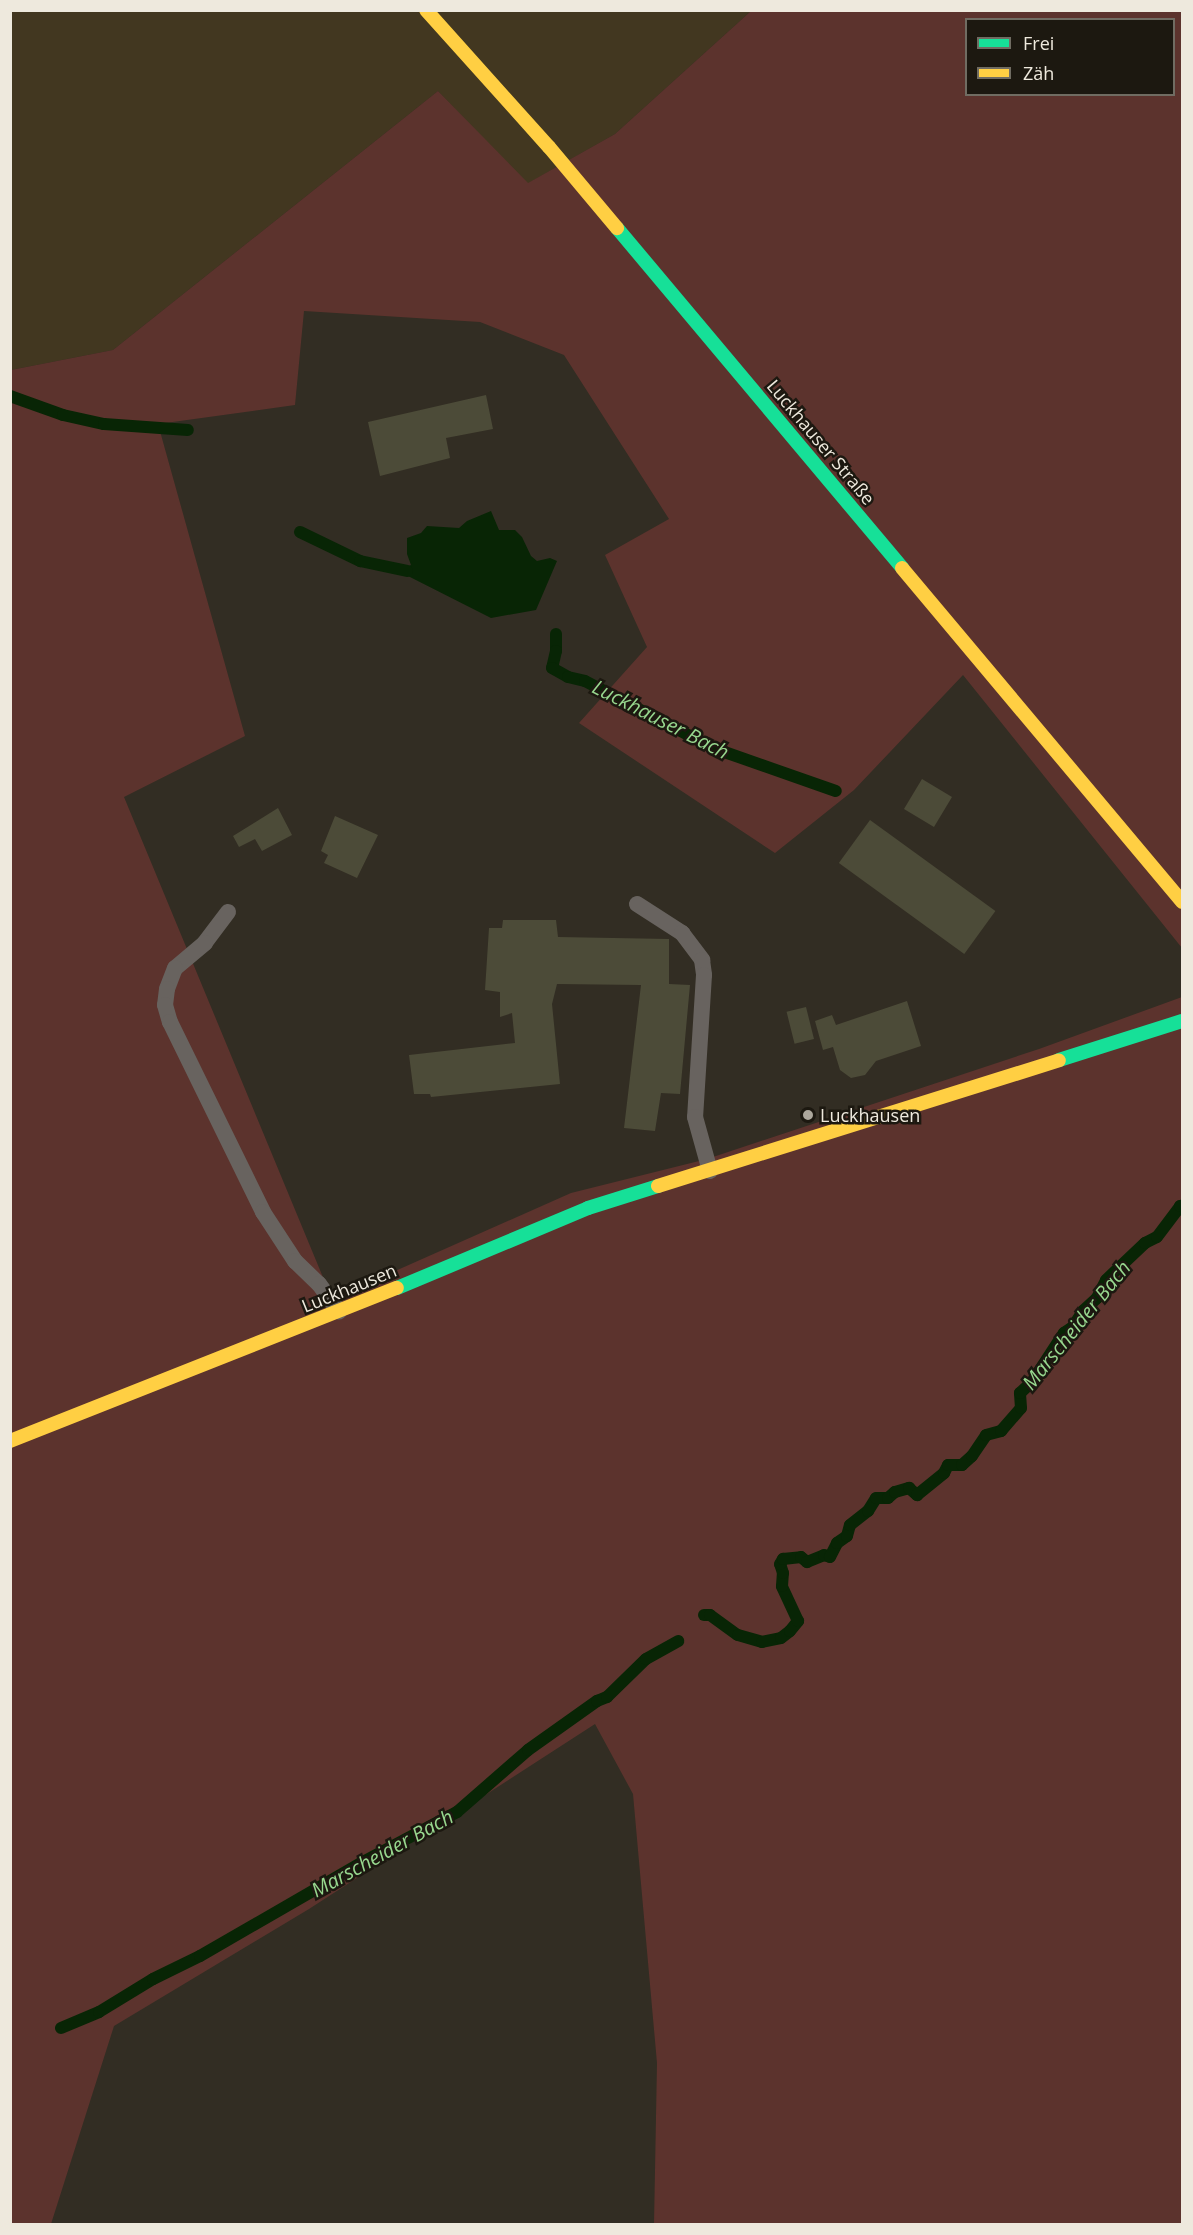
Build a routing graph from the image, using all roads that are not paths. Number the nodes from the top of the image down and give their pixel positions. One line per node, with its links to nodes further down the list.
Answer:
1 (426, 10): 2 (street, Luckhauser Straße)
2 (1182, 902)
3 (637, 904): 6 (lane)
4 (228, 912): 7 (lane)
5 (1182, 1021): 6 (street, Luckhausen)
6 (710, 1171): 7 (street, Luckhausen)
7 (339, 1312): 8 (street, Luckhausen)
8 (10, 1441)

